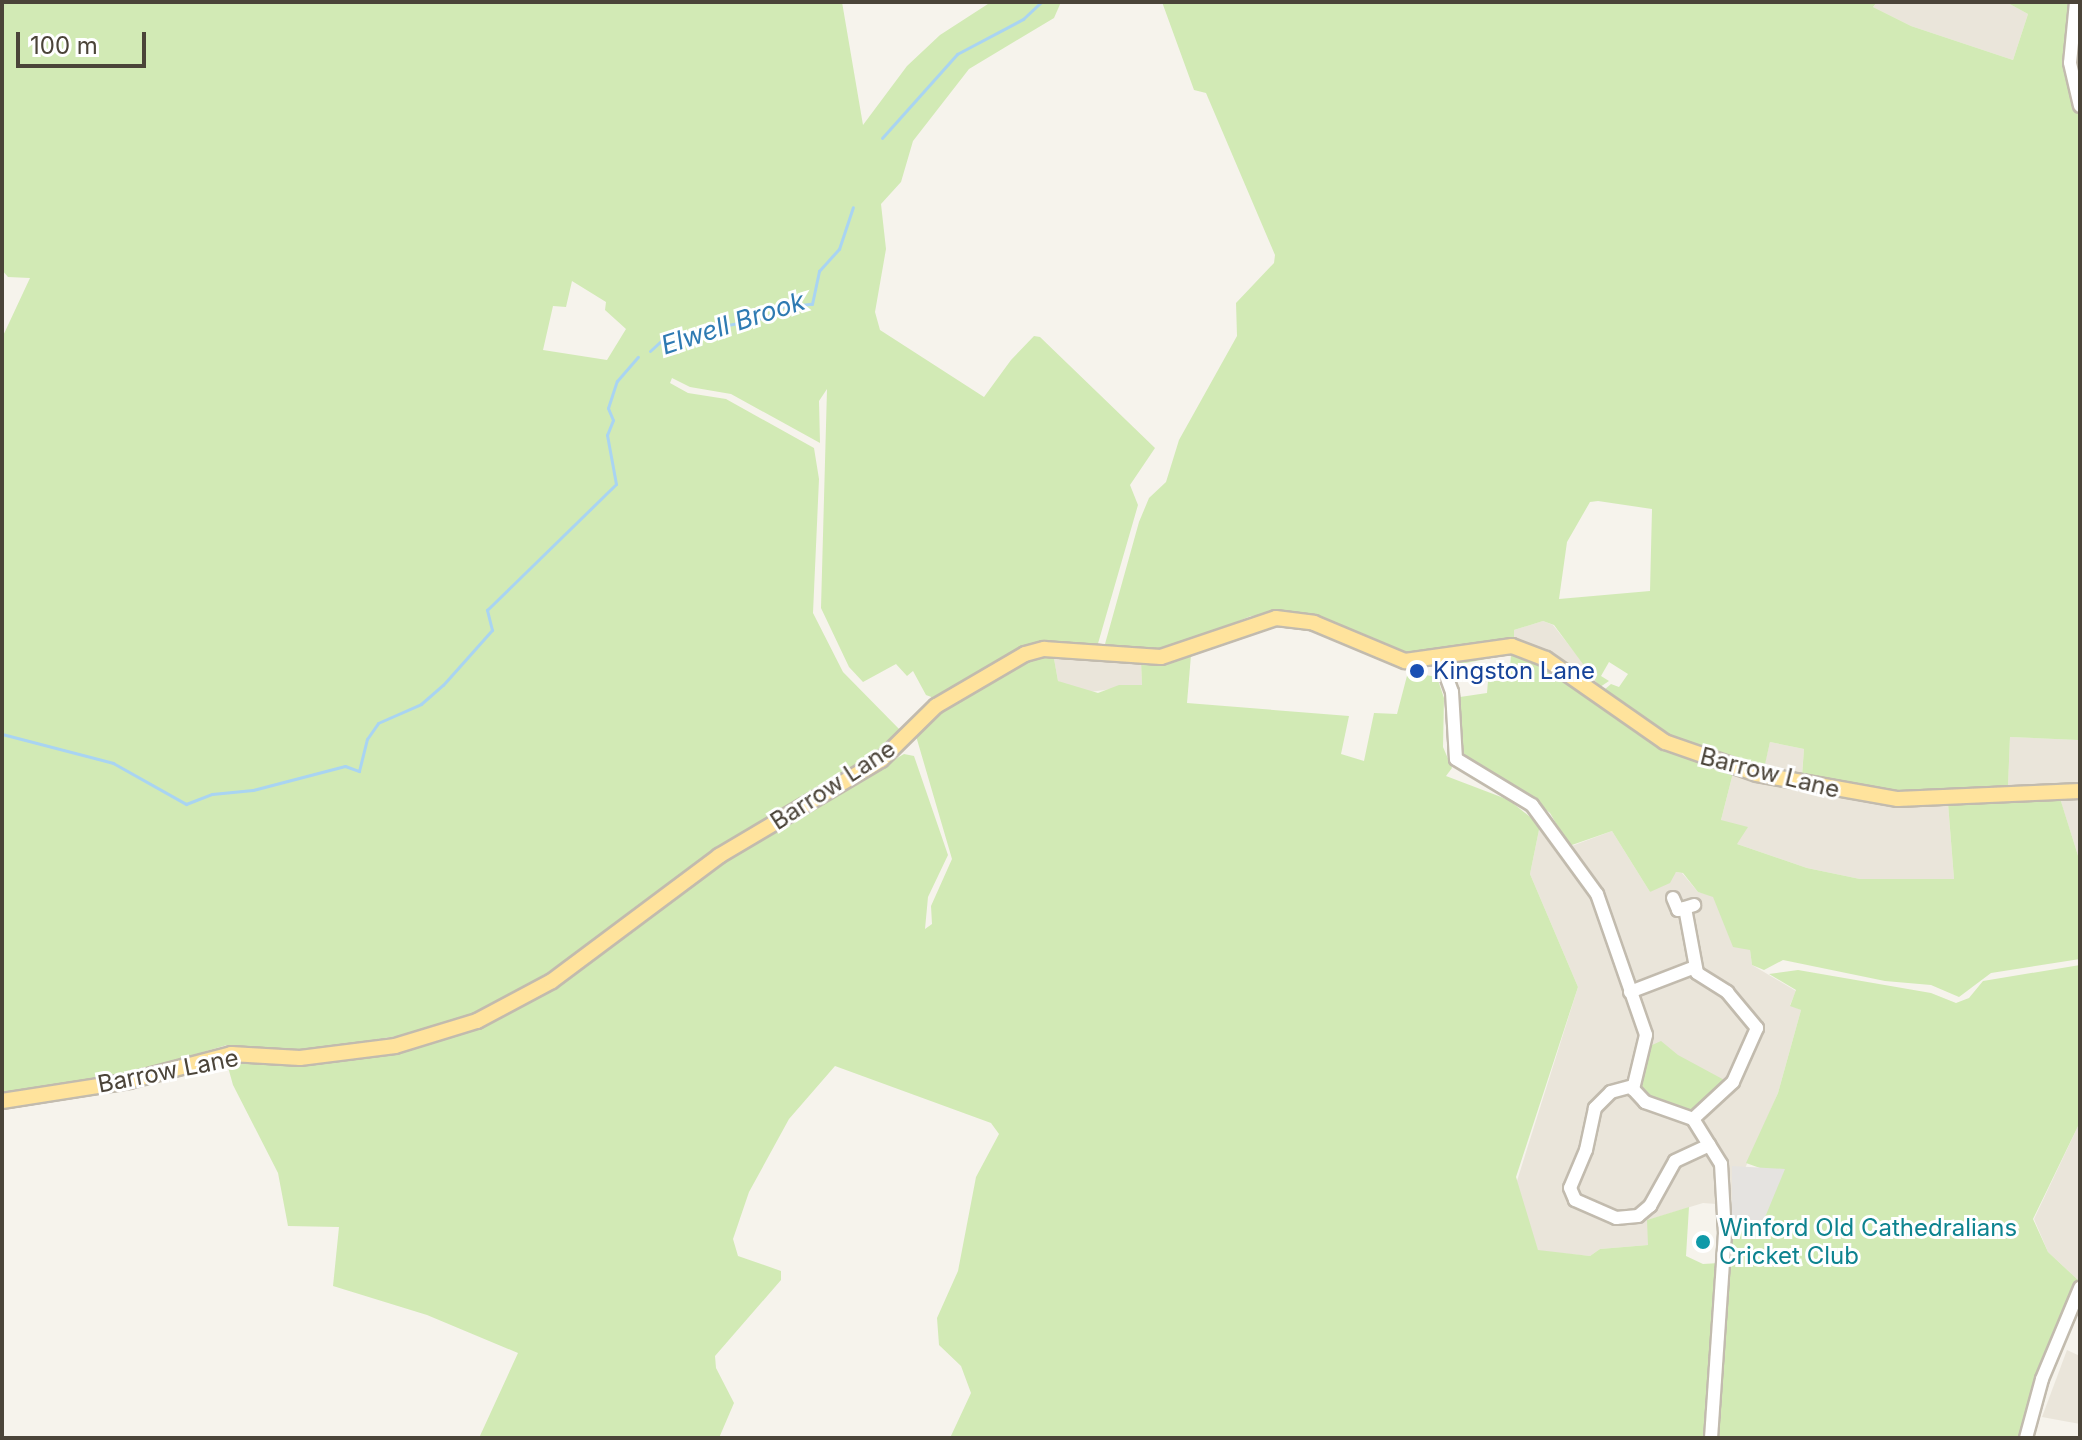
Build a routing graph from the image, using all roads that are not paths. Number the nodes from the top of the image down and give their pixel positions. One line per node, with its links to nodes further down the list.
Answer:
1 (2076, 2): 2 (street)
2 (2080, 106)
3 (1440, 659): 4 (main road, Barrow Lane); 7 (street); 9 (main road, Barrow Lane)
4 (2080, 791)
5 (1673, 898): 6 (street)
6 (1695, 967): 7 (street); 10 (street)
7 (1630, 992): 8 (street)
8 (1633, 1086): 10 (street); 11 (street)
9 (2, 1101)
10 (1693, 1119): 11 (street)
11 (1710, 1145): 13 (street)
12 (2080, 1288): 14 (street)
13 (1711, 1438)
14 (2026, 1438)

